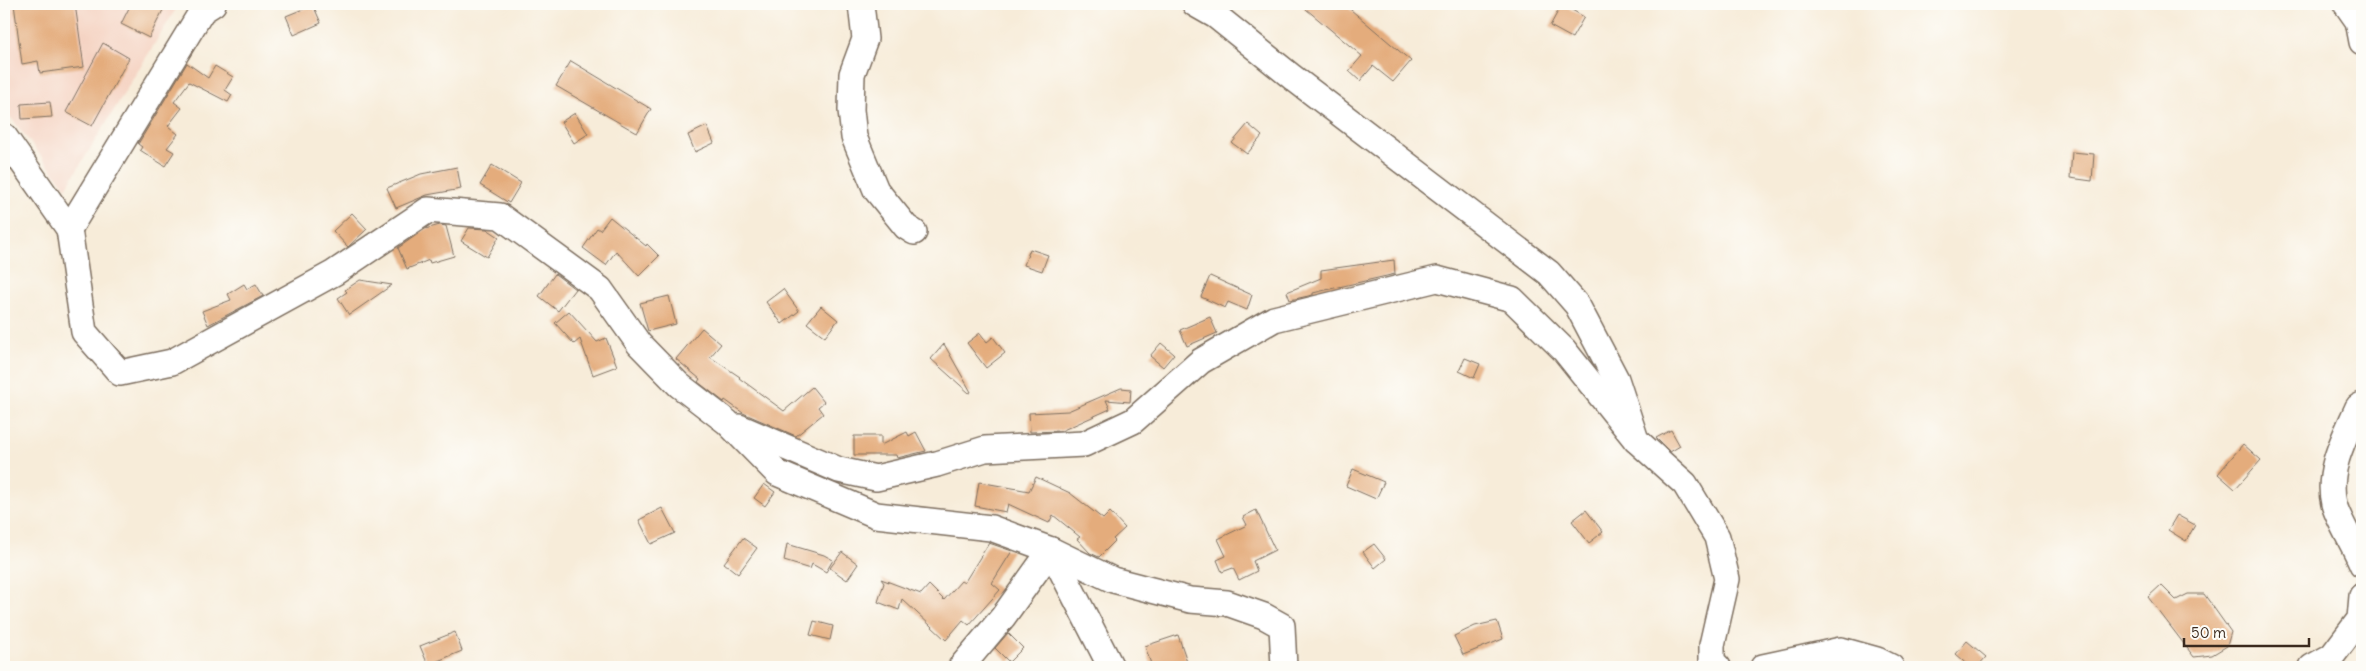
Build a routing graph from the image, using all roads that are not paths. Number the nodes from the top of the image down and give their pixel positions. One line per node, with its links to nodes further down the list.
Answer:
1 (213, 4): 7 (street)
2 (861, 4): 8 (street)
3 (1195, 4): 11 (street)
4 (2346, 4): 5 (street)
5 (2362, 42)
6 (4, 136): 7 (street)
7 (68, 229): 10 (street)
8 (914, 232)
9 (2362, 406): 13 (street)
10 (727, 422): 11 (street); 12 (street)
11 (1636, 440): 18 (street)
12 (1051, 550): 15 (street); 16 (street); 17 (street)
13 (2362, 564)
14 (2362, 596): 21 (street)
15 (961, 667)
16 (1111, 667)
17 (1284, 667)
18 (1718, 667)
19 (1763, 667): 20 (street)
20 (1891, 667)
21 (2312, 667)

